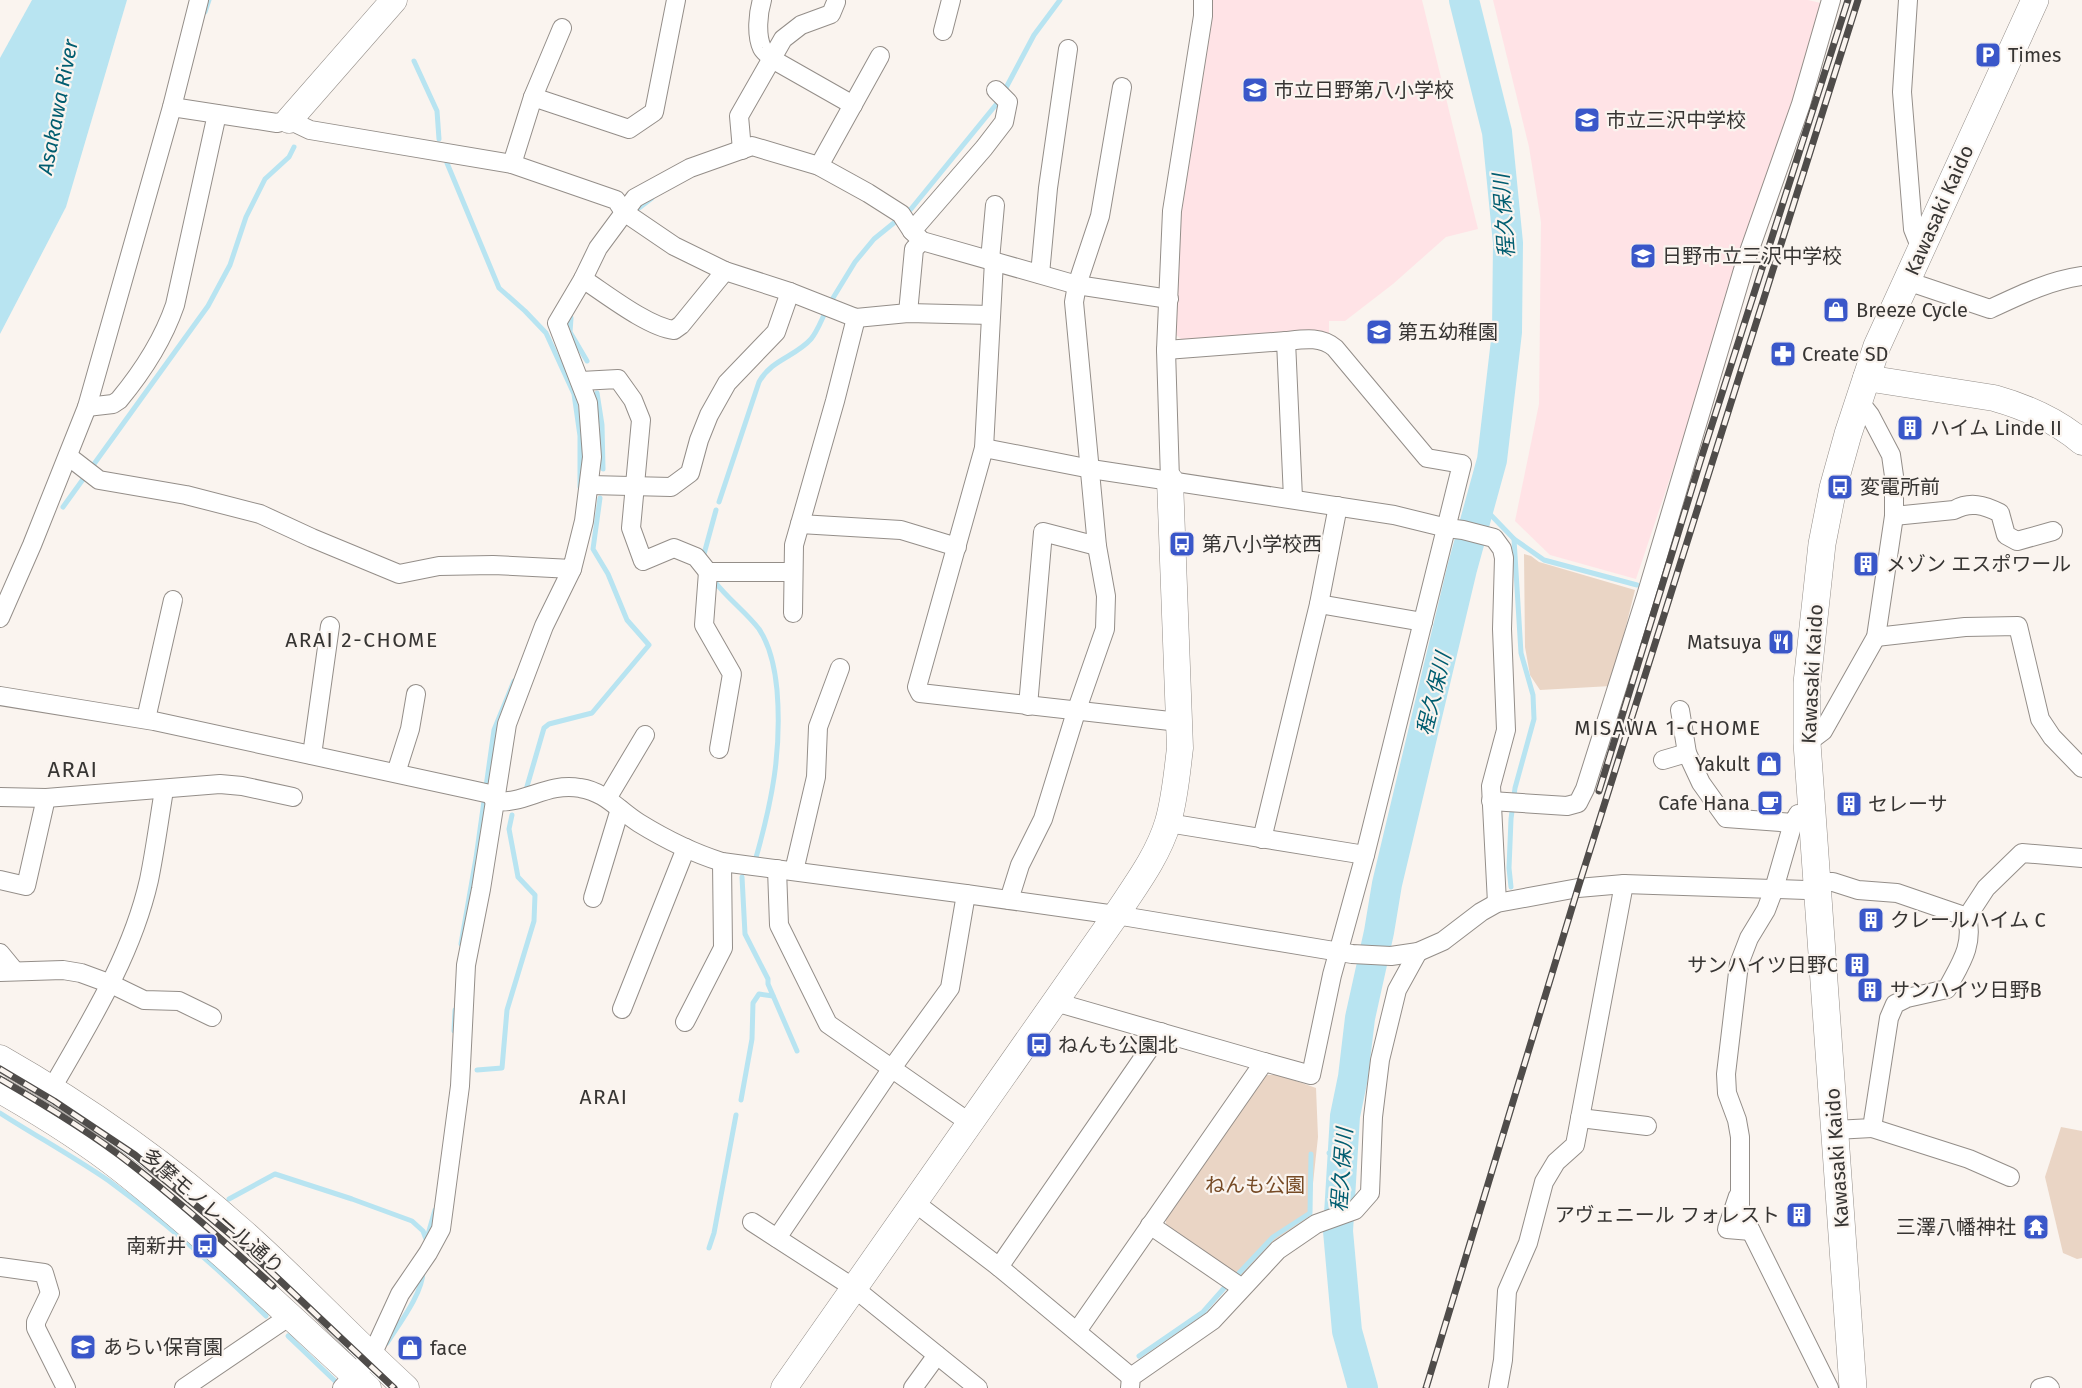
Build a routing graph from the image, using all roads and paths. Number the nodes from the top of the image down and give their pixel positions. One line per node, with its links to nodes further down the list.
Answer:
1 (199, 0): 20 (street)
2 (394, 0): 22 (street)
3 (676, 0): 18 (street)
4 (762, 0): 15 (street)
5 (951, 0): 12 (street)
6 (1203, 0): 38 (street)
7 (1831, 0): 93 (street)
8 (1908, 0): 29 (street)
9 (2035, 0): 29 (main road, Kawasaki Kaido)
10 (836, 2): 15 (street)
11 (562, 28): 18 (street)
12 (943, 31)
13 (1068, 49): 32 (street)
14 (880, 56): 19 (street)
15 (772, 59): 19 (street); 23 (street)
16 (1122, 87): 36 (street)
17 (1000, 94): 28 (street)
18 (533, 97): 24 (street)
19 (854, 105): 25 (street)
20 (172, 107): 21 (street); 46 (street)
21 (217, 114): 22 (street); 46 (street)
22 (289, 120): 24 (street)
23 (742, 150): 25 (street); 27 (street)
24 (512, 164): 27 (street)
25 (819, 166): 28 (street)
26 (995, 205): 30 (street)
27 (624, 212): 31 (street); 34 (street)
28 (910, 227): 30 (street); 39 (street)
29 (1921, 249): 35 (main road, Kawasaki Kaido)
30 (992, 261): 32 (street); 40 (street)
31 (725, 271): 34 (street); 37 (street)
32 (1040, 274): 36 (street)
33 (2082, 276): 35 (street)
34 (583, 279): 44 (street)
35 (1907, 281): 45 (main road, Kawasaki Kaido)
36 (1077, 285): 38 (street); 50 (street)
37 (790, 291): 41 (street); 53 (street)
38 (1169, 299): 43 (street)
39 (908, 313): 40 (street); 41 (street)
40 (991, 315): 48 (street)
41 (856, 318): 57 (street)
42 (1286, 341): 43 (street); 54 (street); 58 (street)
43 (1166, 350): 51 (street)
44 (581, 381): 52 (street); 53 (street)
45 (1862, 390): 47 (street); 56 (street); 81 (main road, Kawasaki Kaido)
46 (87, 406): 49 (street)
47 (2082, 442)
48 (984, 448): 50 (street); 61 (street)
49 (82, 467): 62 (street); 68 (street)
50 (1091, 469): 51 (street); 60 (street)
51 (1170, 480): 54 (street); 79 (street)
52 (590, 485): 53 (street); 62 (street)
53 (634, 486): 63 (street)
54 (1293, 498): 55 (street)
55 (1338, 506): 58 (street); 66 (street)
56 (1894, 516): 59 (street); 71 (street)
57 (800, 524): 61 (street); 64 (street)
58 (1455, 529): 69 (street); 93 (street)
59 (2053, 531)
60 (1097, 546): 75 (street); 77 (street)
61 (957, 547): 75 (street)
62 (568, 569): 92 (street)
63 (708, 572): 64 (street); 82 (street)
64 (793, 572): 67 (street)
65 (173, 600): 78 (street)
66 (1318, 604): 69 (street); 97 (street)
67 (793, 613)
68 (0, 618)
69 (1423, 622): 99 (street)
70 (330, 626): 84 (street)
71 (1876, 637): 81 (street); 86 (street)
72 (840, 668): 102 (street)
73 (416, 694): 87 (street)
74 (0, 696): 78 (street)
75 (1028, 706): 77 (street)
76 (1680, 710): 83 (street)
77 (1076, 712): 79 (street); 109 (street)
78 (146, 720): 84 (street)
79 (1179, 722): 96 (street)
80 (645, 735): 94 (street)
81 (1807, 743): 95 (main road, Kawasaki Kaido)
82 (719, 749)
83 (1687, 753): 85 (street); 95 (street)
84 (312, 755): 87 (street)
85 (1663, 760)
86 (2082, 768)
87 (396, 773): 92 (street)
88 (164, 790): 90 (street); 91 (street); 117 (street)
89 (0, 797): 91 (street)
90 (292, 797)
91 (46, 798): 103 (street)
92 (493, 798): 94 (street); 145 (street)
93 (1491, 801): 110 (street)
94 (614, 803): 98 (street); 108 (street)
95 (1802, 815): 105 (main road, Kawasaki Kaido); 106 (street)
96 (1168, 823): 97 (street); 111 (street)
97 (1263, 839): 99 (street)
98 (686, 849): 101 (street); 119 (street)
99 (1365, 855): 113 (street)
100 (2082, 858): 112 (street)
101 (722, 862): 102 (street); 121 (street)
102 (786, 870): 107 (street); 125 (street)
103 (0, 880)
104 (1624, 884): 106 (street); 110 (street); 128 (street)
105 (1817, 889): 106 (street); 112 (street); 132 (main road, Kawasaki Kaido)
106 (1774, 890): 155 (street)
107 (966, 894): 109 (street); 125 (street)
108 (593, 898)
109 (1009, 900): 111 (street)
110 (1497, 903): 114 (street)
111 (1116, 915): 113 (street); 118 (street)
112 (1967, 917): 131 (street)
113 (1338, 951): 114 (street); 124 (street)
114 (1418, 952): 141 (street)
115 (0, 953): 116 (street)
116 (7, 971): 117 (street)
117 (111, 984): 120 (street); 126 (street)
118 (1055, 1002): 122 (street); 129 (street)
119 (622, 1009)
120 (212, 1017)
121 (685, 1022)
122 (1161, 1032): 124 (street); 139 (street)
123 (0, 1058): 126 (street, 多摩モノレール通り)
124 (1264, 1062): 136 (street)
125 (892, 1068): 129 (street); 137 (street)
126 (52, 1088): 145 (street, 多摩モノレール通り)
127 (0, 1090): 142 (street, 多摩モノレール通り)
128 (1580, 1118): 130 (street); 154 (street)
129 (970, 1122): 134 (street)
130 (1647, 1126)
131 (1872, 1128): 132 (street); 133 (street)
132 (1835, 1130): 156 (main road, Kawasaki Kaido)
133 (2010, 1177)
134 (914, 1202): 139 (street); 140 (street)
135 (752, 1222): 137 (street)
136 (1150, 1225): 141 (street); 143 (street)
137 (777, 1239): 140 (street)
138 (0, 1267): 148 (street)
139 (999, 1267): 143 (street)
140 (854, 1288): 144 (street); 151 (street)
141 (1242, 1288): 146 (street)
142 (290, 1317): 147 (street, 多摩モノレール通り); 149 (street)
143 (1077, 1331): 146 (street)
144 (937, 1355): 152 (street); 153 (street)
145 (371, 1356): 147 (street); 150 (street, 多摩モノレール通り)
146 (1131, 1383)
147 (355, 1384)
148 (66, 1388)
149 (184, 1388)
150 (406, 1388)
151 (784, 1388)
152 (913, 1388)
153 (978, 1388)
154 (1498, 1388)
155 (1829, 1388)
156 (1853, 1388)
157 (2040, 1388): 158 (street)
158 (2050, 1388)

